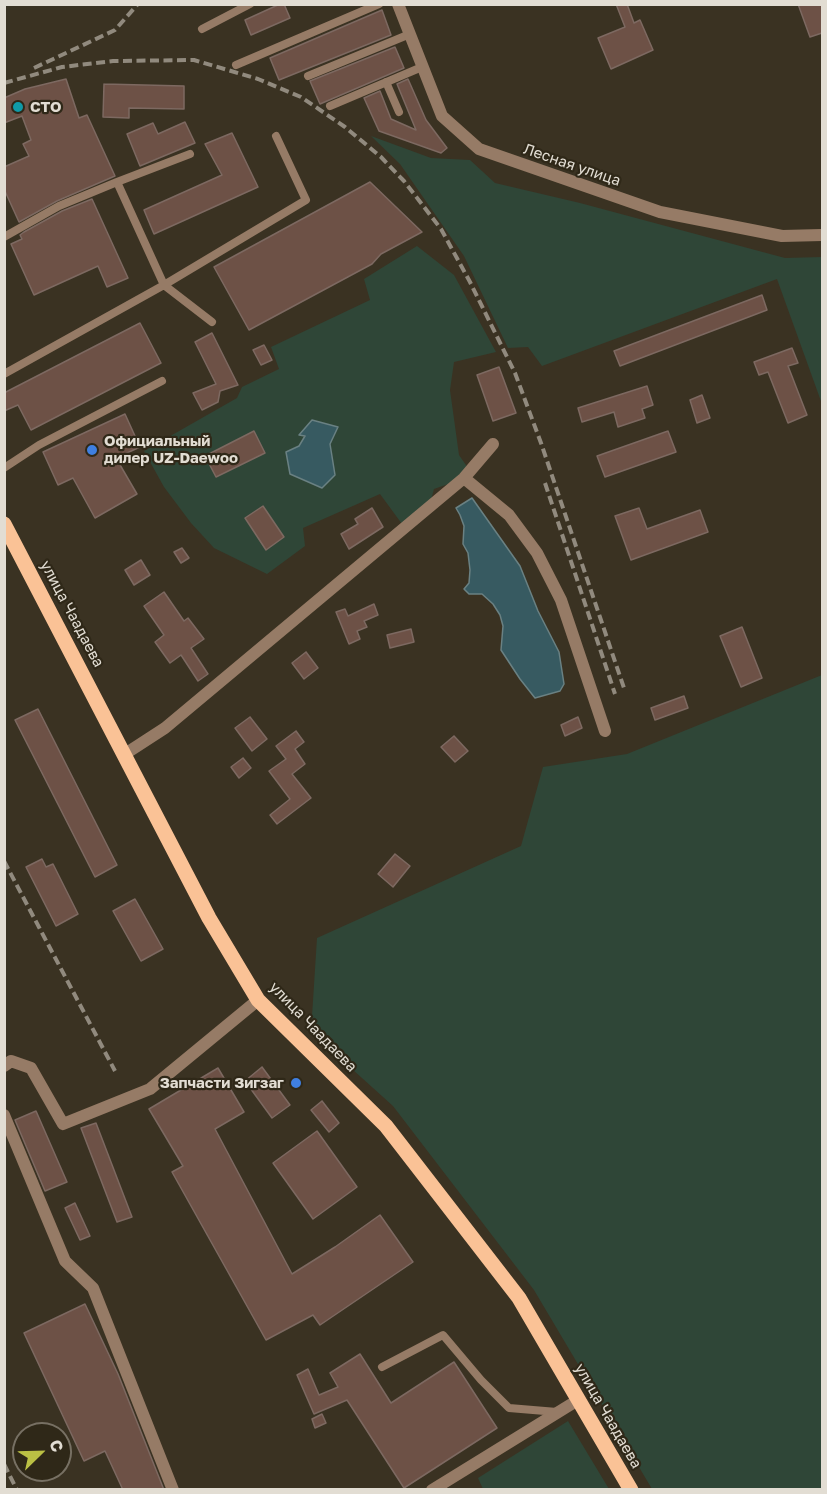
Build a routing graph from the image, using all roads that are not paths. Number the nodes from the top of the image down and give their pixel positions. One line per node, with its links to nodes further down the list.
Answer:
1 (250, 4): 4 (lane)
2 (379, 4): 6 (lane)
3 (398, 4): 5 (street, Лесная улица)
4 (202, 29)
5 (410, 34): 7 (street, Лесная улица); 8 (lane)
6 (236, 65)
7 (422, 67): 9 (lane); 15 (street, Лесная улица)
8 (308, 76)
9 (386, 82): 10 (lane); 11 (lane)
10 (330, 106)
11 (399, 112)
12 (276, 136): 17 (lane)
13 (190, 154): 14 (lane)
14 (117, 182): 16 (lane); 17 (lane)
15 (822, 234)
16 (4, 237)
17 (165, 285): 18 (lane); 19 (lane)
18 (212, 322)
19 (4, 374)
20 (162, 381): 22 (lane)
21 (493, 444): 23 (street)
22 (4, 468)
23 (464, 478): 25 (street); 26 (street)
24 (4, 524): 26 (main road, улица Чаадаева)
25 (605, 731)
26 (124, 754): 27 (main road, улица Чаадаева)
27 (258, 1000): 28 (street); 31 (main road, улица Чаадаева)
28 (4, 1066)
29 (4, 1115): 34 (street)
30 (382, 1367): 32 (lane)
31 (578, 1400): 32 (street); 37 (main road, улица Чаадаева)
32 (558, 1412): 33 (street)
33 (452, 1477): 35 (street); 36 (street)
34 (173, 1490)
35 (432, 1490)
36 (457, 1490)
37 (631, 1490)

